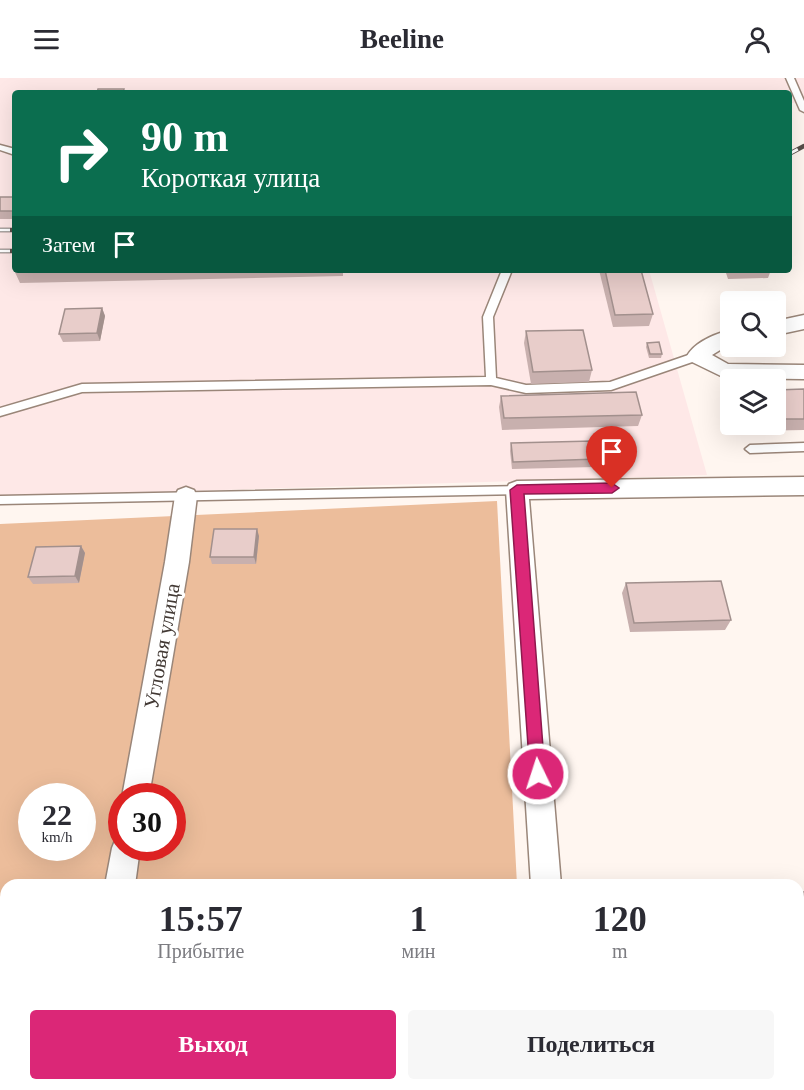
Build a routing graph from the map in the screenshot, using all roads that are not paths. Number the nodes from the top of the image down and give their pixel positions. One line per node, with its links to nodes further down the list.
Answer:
1 (790, 78): 2 (lane)
2 (804, 110)
3 (506, 273): 9 (lane)
4 (804, 322): 5 (street)
5 (786, 326)
6 (720, 340): 7 (street)
7 (697, 356): 8 (street); 9 (lane)
8 (804, 372)
9 (491, 381): 10 (lane)
10 (0, 412)
11 (804, 447): 12 (lane)
12 (750, 449)
13 (804, 486): 14 (street)
14 (517, 490): 15 (lane); 20 (street)
15 (186, 496): 16 (lane); 17 (street, Угловая улица)
16 (0, 500)
17 (137, 783)
18 (124, 861): 19 (street)
19 (121, 879)
20 (546, 879)

